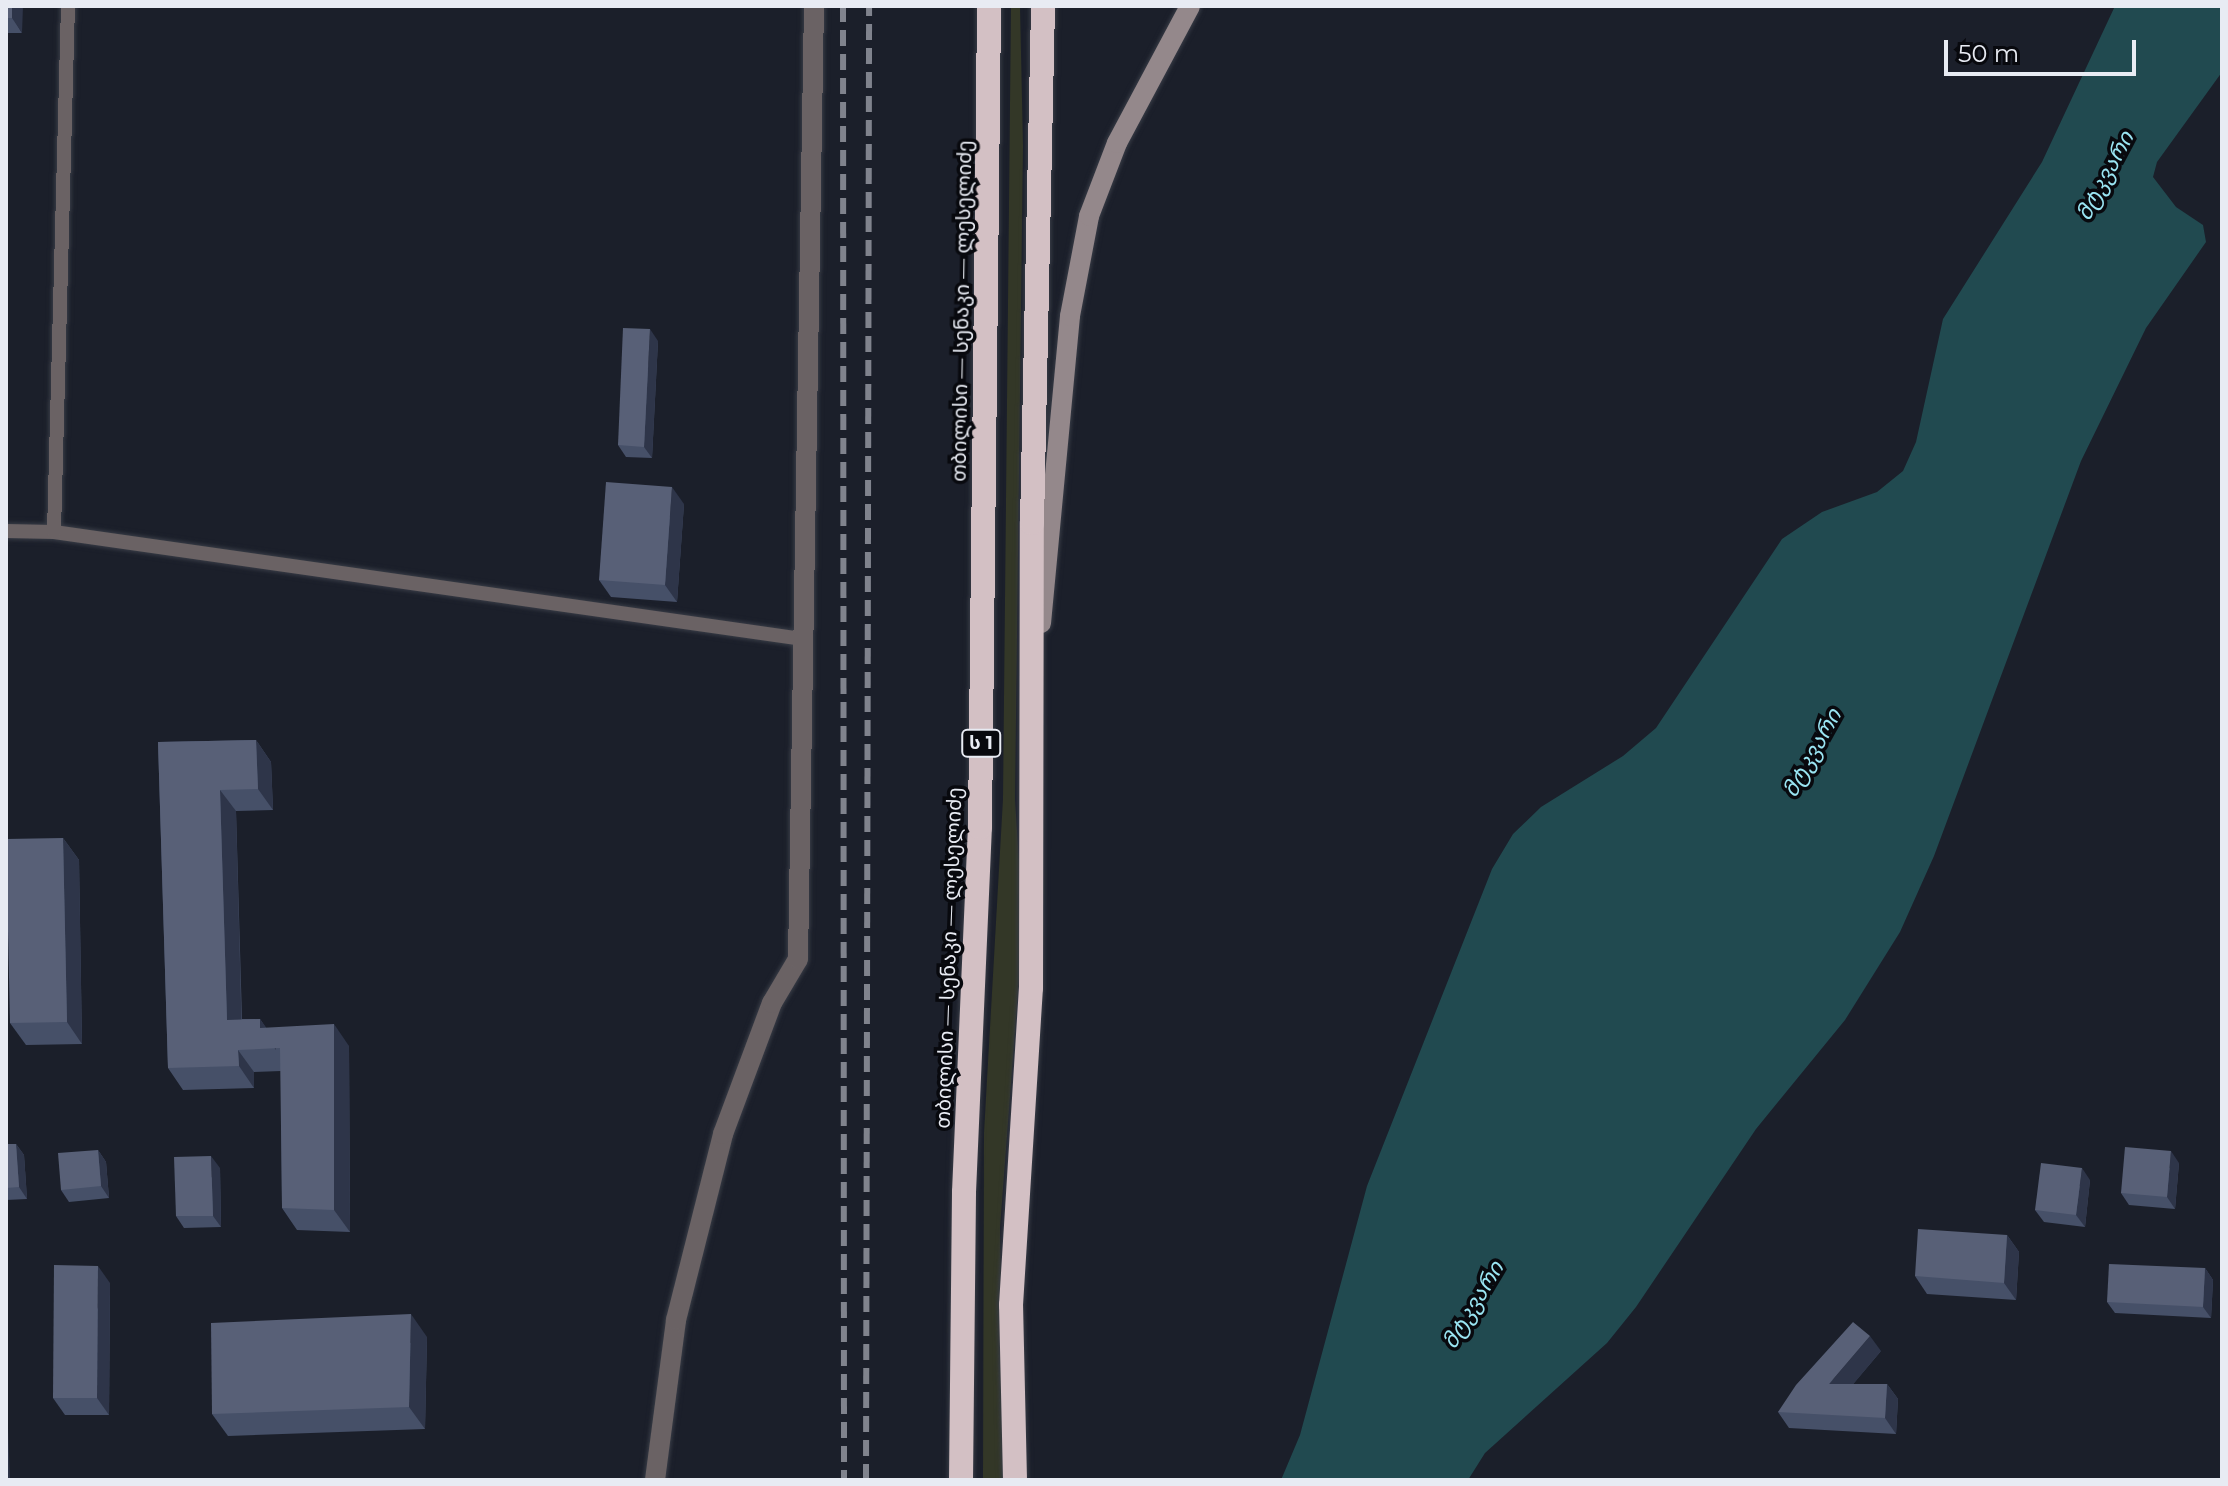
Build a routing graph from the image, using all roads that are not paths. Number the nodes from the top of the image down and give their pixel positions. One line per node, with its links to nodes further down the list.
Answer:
1 (68, 6): 7 (lane)
2 (814, 6): 8 (street)
3 (989, 6): 11 (highway, თბილისი — სენაკი — ლესელიძე / ს 1)
4 (1043, 6): 9 (highway)
5 (1190, 6): 9 (main road)
6 (6, 531): 7 (lane)
7 (54, 532): 8 (lane)
8 (803, 639): 10 (street)
9 (1033, 687): 12 (highway)
10 (655, 1480)
11 (961, 1480)
12 (1015, 1480)

